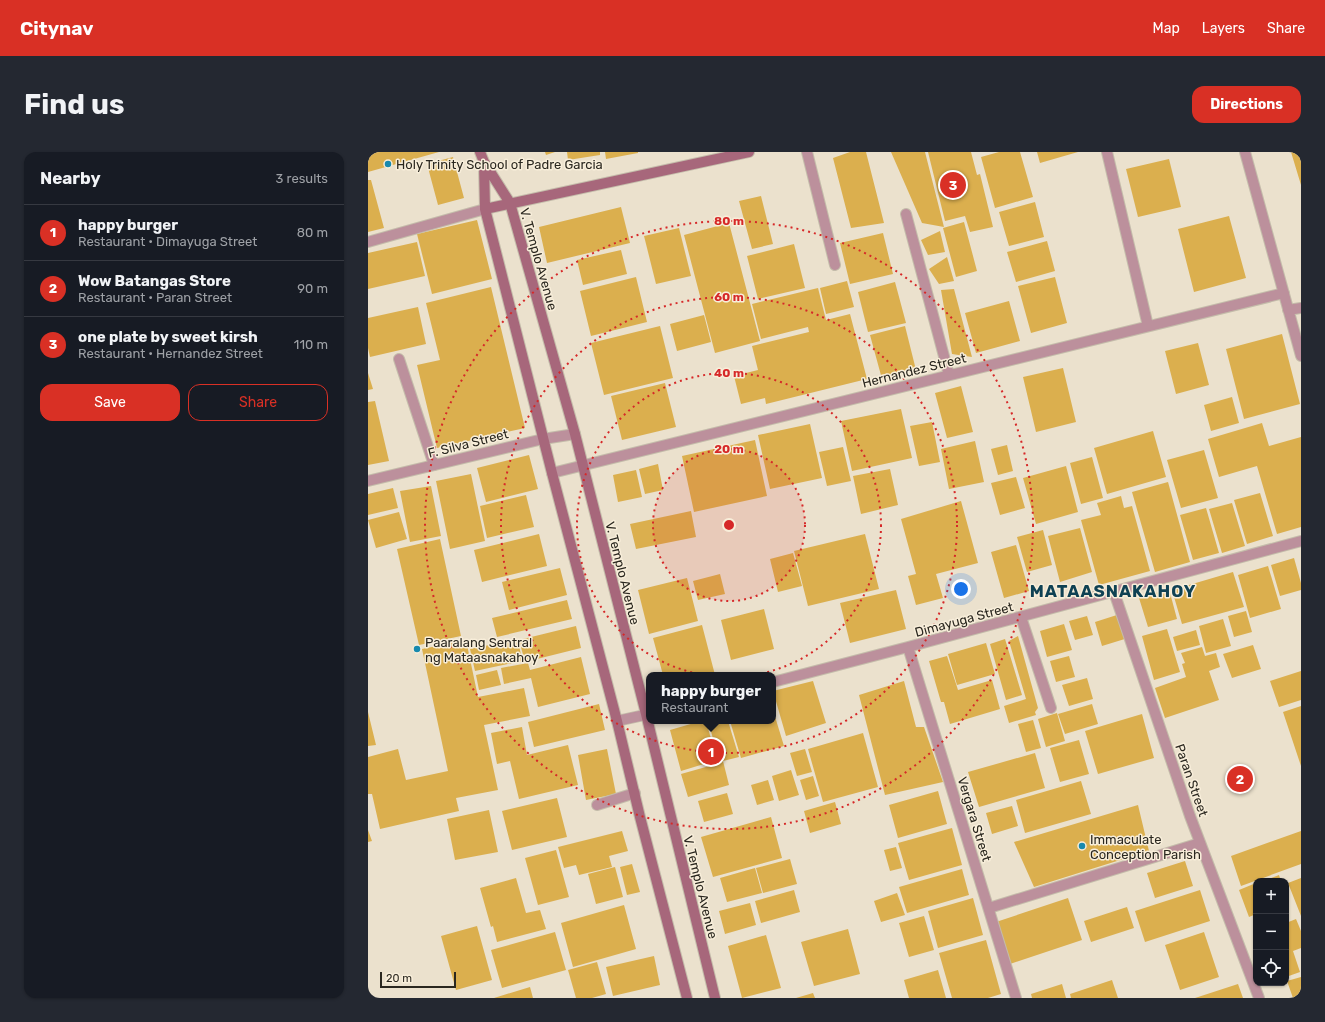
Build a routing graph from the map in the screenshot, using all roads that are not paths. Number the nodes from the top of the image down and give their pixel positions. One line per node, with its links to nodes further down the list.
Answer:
1 (480, 152): 6 (main road, V. Templo Avenue)
2 (749, 152): 7 (main road)
3 (807, 152): 11 (street)
4 (1107, 152): 15 (street)
5 (1245, 152): 12 (street)
6 (484, 162): 7 (main road, V. Templo Avenue); 8 (main road, V. Templo Avenue)
7 (510, 203): 8 (main road); 19 (main road, V. Templo Avenue)
8 (485, 209): 10 (street); 20 (main road, V. Templo Avenue)
9 (906, 214): 18 (street)
10 (368, 242)
11 (835, 266)
12 (1284, 293): 14 (street); 15 (street, Hernandez Street)
13 (1301, 308): 14 (street)
14 (1288, 310): 16 (street)
15 (1148, 326): 18 (street, Hernandez Street)
16 (1301, 356)
17 (399, 359): 21 (street)
18 (949, 375): 22 (street, Hernandez Street)
19 (575, 434): 20 (street, F. Silva Street); 22 (main road, V. Templo Avenue)
20 (543, 439): 21 (street, F. Silva Street); 23 (main road, V. Templo Avenue)
21 (434, 465): 24 (street, F. Silva Street)
22 (582, 465): 23 (street, Hernandez Street); 31 (main road, V. Templo Avenue)
23 (552, 473): 33 (main road, V. Templo Avenue)
24 (368, 481)
25 (1301, 541): 26 (street, Dimayuga Street)
26 (1114, 592): 27 (street, Dimayuga Street); 37 (street, Paran Street)
27 (1021, 617): 28 (street, Dimayuga Street); 30 (street)
28 (908, 647): 29 (street, Dimayuga Street); 38 (street, Vergara Street)
29 (776, 681)
30 (1051, 708)
31 (646, 710)
32 (646, 714): 33 (street)
33 (617, 721): 35 (main road, V. Templo Avenue)
34 (649, 724): 40 (main road, V. Templo Avenue)
35 (635, 794): 36 (street); 39 (main road, V. Templo Avenue)
36 (597, 805)
37 (1200, 842): 38 (street); 42 (street, Paran Street)
38 (988, 908): 41 (street, Vergara Street)
39 (687, 998)
40 (715, 998)
41 (1016, 998)
42 (1259, 998)

